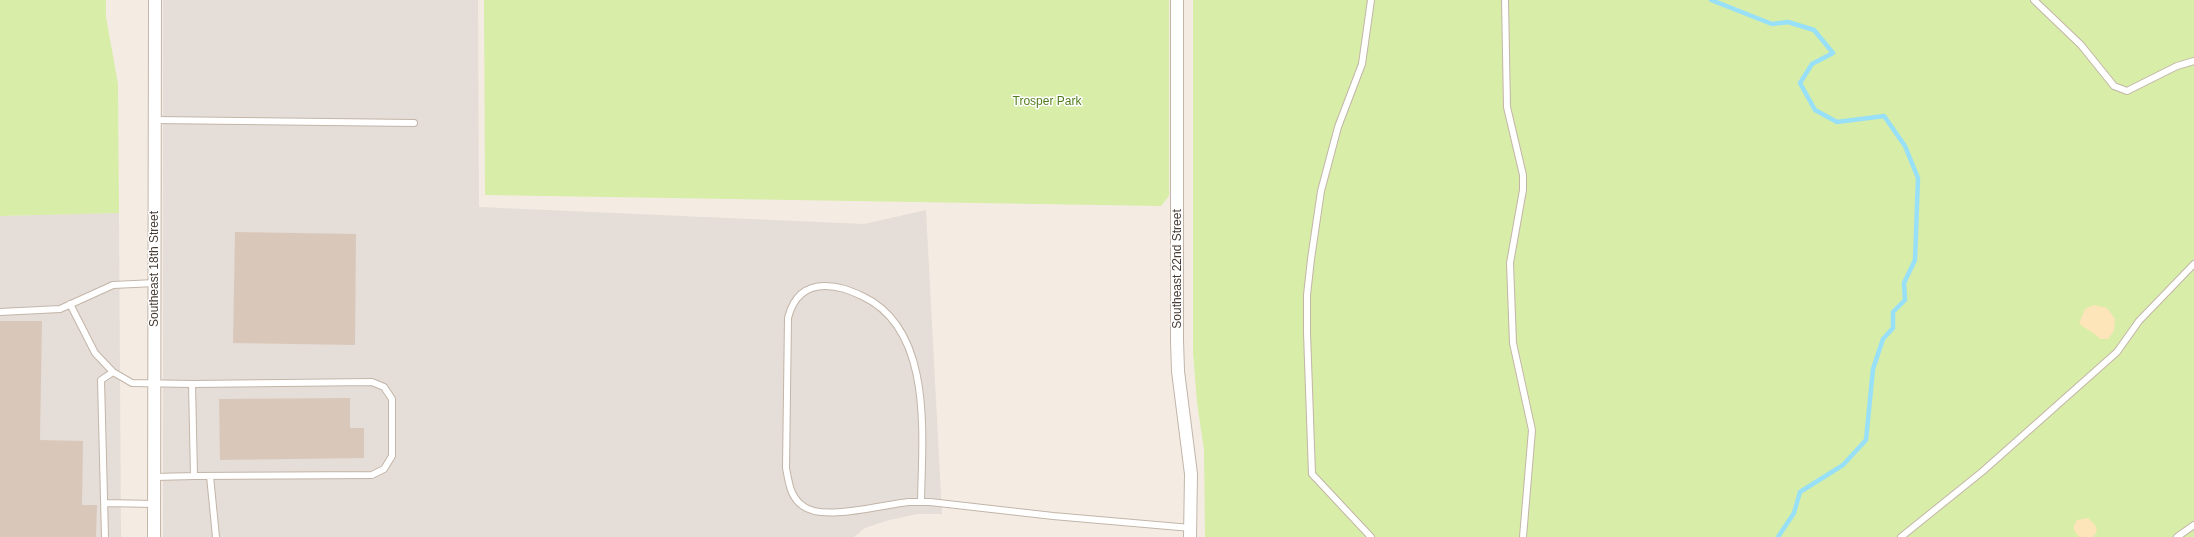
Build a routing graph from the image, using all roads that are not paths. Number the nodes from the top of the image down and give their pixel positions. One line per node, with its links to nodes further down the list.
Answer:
1 (155, 0): 7 (street, Southeast 18th Street)
2 (1177, 0): 23 (street, Southeast 22nd Street)
3 (1371, 0): 27 (lane)
4 (1505, 0): 28 (lane)
5 (2034, 0): 6 (lane)
6 (2194, 61)
7 (155, 120): 8 (lane); 10 (street, Southeast 18th Street)
8 (414, 123)
9 (2194, 264): 29 (lane)
10 (154, 283): 11 (lane); 14 (street, Southeast 18th Street)
11 (70, 304): 12 (lane); 13 (lane)
12 (0, 312)
13 (113, 372): 14 (lane); 20 (lane)
14 (154, 384): 15 (lane); 18 (street, Southeast 18th Street)
15 (192, 384): 16 (lane); 17 (lane)
16 (194, 476): 17 (lane); 18 (lane)
17 (210, 476): 26 (lane)
18 (154, 477): 21 (street, Southeast 18th Street)
19 (921, 502): 19 (lane); 23 (lane)
20 (105, 504): 21 (lane); 24 (lane)
21 (154, 504): 25 (street, Southeast 18th Street)
22 (2194, 525): 30 (lane)
23 (1191, 532)
24 (105, 537)
25 (154, 537)
26 (216, 537)
27 (1371, 537)
28 (1523, 537)
29 (1901, 537)
30 (2177, 537)

